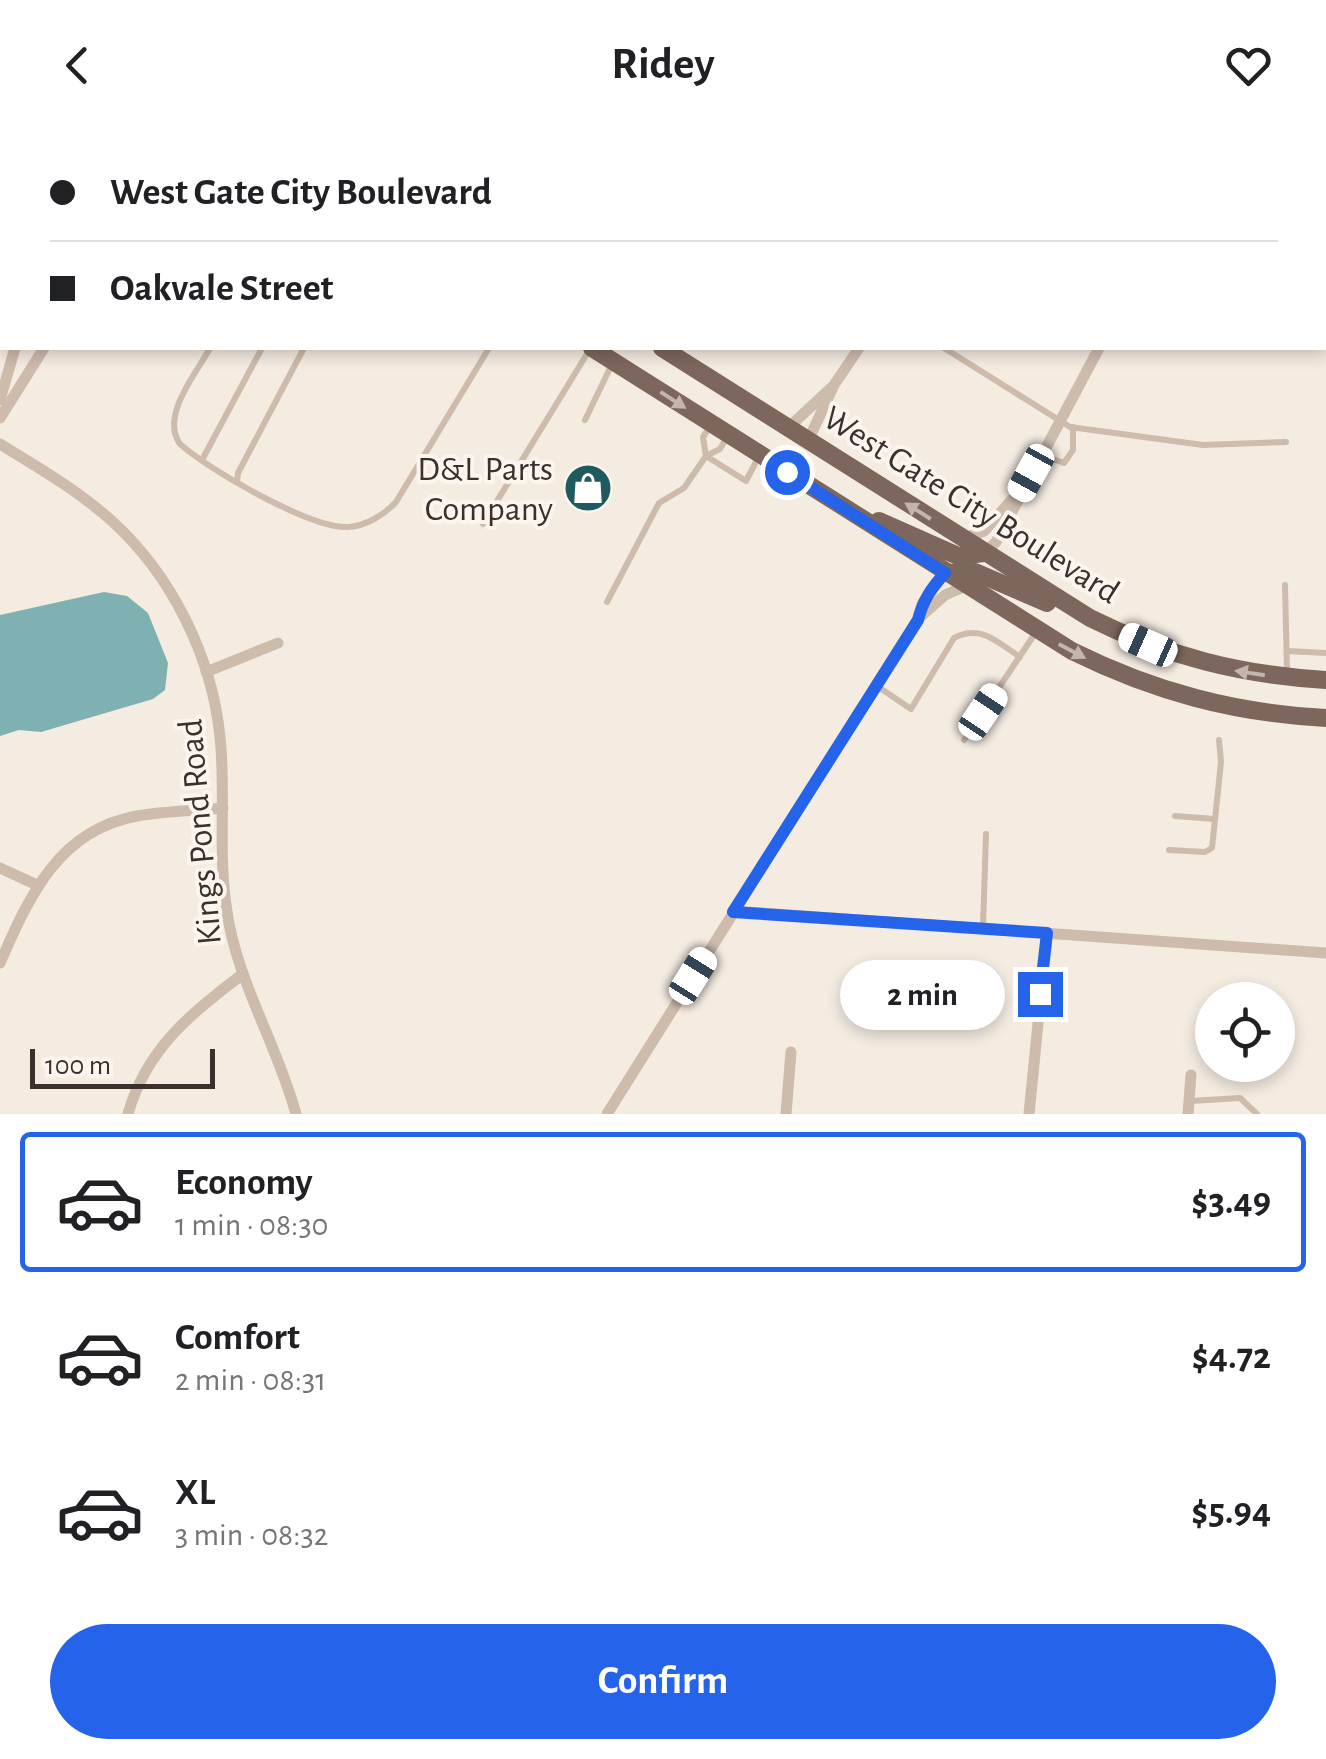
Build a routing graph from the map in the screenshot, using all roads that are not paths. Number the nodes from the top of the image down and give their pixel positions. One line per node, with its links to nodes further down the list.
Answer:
1 (14, 350): 15 (street)
2 (43, 350): 16 (street)
3 (209, 350): 29 (lane)
4 (261, 350): 29 (lane)
5 (303, 350): 30 (lane)
6 (488, 350): 30 (lane)
7 (590, 350): 33 (lane)
8 (595, 350): 13 (main road, West Gate City Boulevard)
9 (665, 350): 21 (main road, West Gate City Boulevard)
10 (858, 350): 14 (street)
11 (947, 350): 18 (lane)
12 (1099, 350): 18 (street)
13 (614, 361): 17 (lane); 19 (main road, West Gate City Boulevard, one-way to 19)
14 (834, 385): 21 (street); 23 (street)
15 (0, 400)
16 (0, 418)
17 (585, 420)
18 (1059, 422): 20 (lane); 27 (street)
19 (712, 424): 22 (main road, West Gate City Boulevard); 28 (lane)
20 (1073, 427): 24 (lane); 27 (lane)
21 (788, 428): 23 (main road, West Gate City Boulevard)
22 (728, 434): 26 (main road, West Gate City Boulevard); 28 (lane)
23 (808, 441): 34 (main road, West Gate City Boulevard, one-way to 23)
24 (1286, 442)
25 (0, 444): 47 (street, Kings Pond Road)
26 (760, 455): 28 (lane); 32 (main road, West Gate City Boulevard)
27 (1040, 455): 31 (street)
28 (706, 456): 39 (lane)
29 (202, 460): 30 (lane)
30 (237, 482)
31 (1021, 490): 34 (street); 35 (street)
32 (841, 506): 35 (main road); 36 (main road, West Gate City Boulevard)
33 (483, 524)
34 (961, 538): 35 (main road, West Gate City Boulevard)
35 (984, 553): 40 (main road, West Gate City Boulevard)
36 (945, 573): 38 (main road, West Gate City Boulevard); 40 (main road); 41 (street)
37 (1285, 584): 44 (lane)
38 (966, 586): 41 (street); 42 (main road, West Gate City Boulevard)
39 (607, 602)
40 (1090, 618): 48 (main road, West Gate City Boulevard, one-way to 40)
41 (918, 620): 50 (street)
42 (1036, 631): 46 (lane); 51 (main road, West Gate City Boulevard, one-way to 51)
43 (278, 643): 47 (street)
44 (1287, 651): 45 (lane); 48 (lane)
45 (1326, 652)
46 (1020, 656): 50 (lane); 52 (lane)
47 (206, 672): 54 (street, Kings Pond Road)
48 (1286, 678): 49 (main road, West Gate City Boulevard)
49 (1326, 680)
50 (876, 686): 61 (street)
51 (1326, 718)
52 (964, 740)
53 (1219, 740): 56 (lane)
54 (223, 808): 60 (street); 66 (street, Kings Pond Road)
55 (1174, 816): 56 (lane)
56 (1215, 818): 58 (lane)
57 (986, 834): 62 (lane)
58 (1168, 850)
59 (0, 868): 60 (street)
60 (38, 885): 65 (street)
61 (733, 912): 62 (street); 72 (street)
62 (983, 927): 63 (street)
63 (1047, 933): 64 (street); 74 (street)
64 (1326, 952)
65 (0, 963)
66 (243, 974): 70 (street); 71 (street, Kings Pond Road)
67 (792, 1052): 73 (street)
68 (1191, 1075): 69 (street)
69 (1188, 1108): 75 (lane)
70 (128, 1114)
71 (296, 1114)
72 (607, 1114)
73 (786, 1114)
74 (1029, 1114)
75 (1257, 1114)

